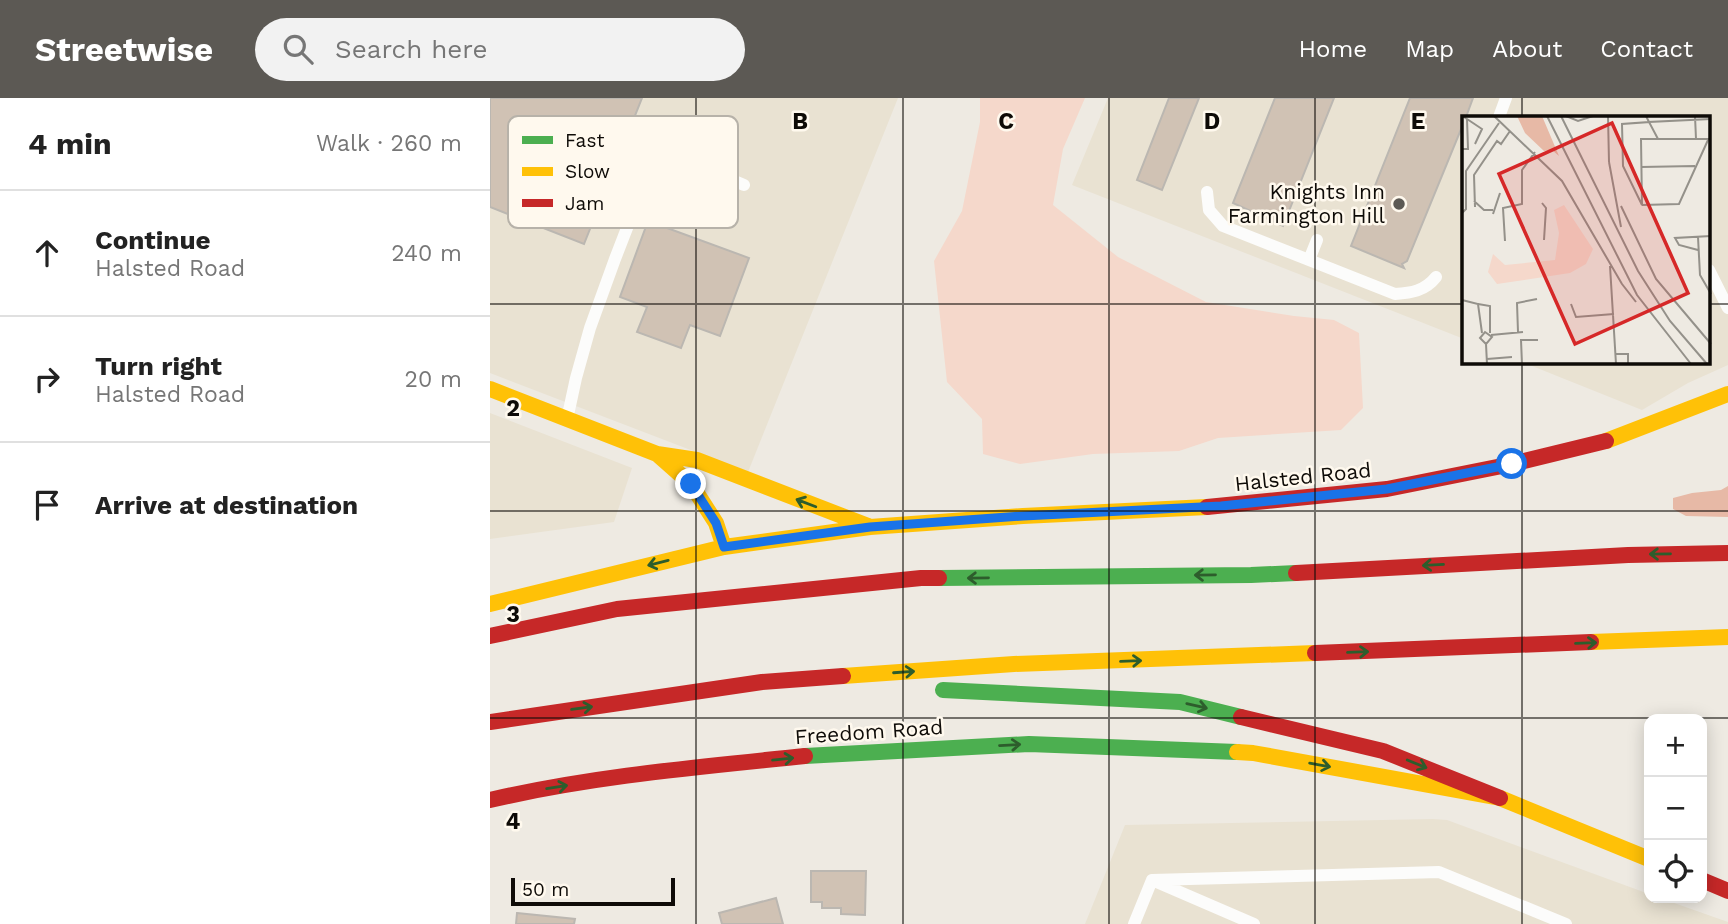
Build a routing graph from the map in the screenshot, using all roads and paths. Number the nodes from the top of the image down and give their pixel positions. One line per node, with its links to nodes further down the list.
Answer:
1 (1507, 98): 2 (lane)
2 (1499, 116)
3 (738, 182): 4 (lane)
4 (744, 185)
5 (1207, 192): 8 (lane)
6 (628, 228): 14 (lane)
7 (1317, 240): 8 (lane)
8 (1310, 260): 10 (lane)
9 (1710, 272): 11 (lane)
10 (1436, 278)
11 (1728, 308)
12 (490, 389): 14 (main road, Halsted Road)
13 (1728, 394): 16 (main road, Halsted Road)
14 (567, 419): 15 (main road, Halsted Road)
15 (657, 454): 16 (main road, Halsted Road, one-way to 15); 17 (main road, Halsted Road)
16 (870, 527): 17 (main road, Halsted Road)
17 (724, 547): 19 (main road, one-way to 19)
18 (1728, 552): 20 (main road, one-way to 20)
19 (490, 604)
20 (490, 636)
21 (1728, 637): 22 (main road, one-way to 21)
22 (762, 682): 23 (main road); 25 (main road, one-way to 22)
23 (901, 688)
24 (928, 690): 26 (main road, one-way to 26)
25 (490, 722)
26 (1500, 797): 27 (main road, Freedom Road, one-way to 26); 28 (main road)
27 (490, 800)
28 (1644, 857)
29 (1152, 880): 32 (lane); 33 (lane); 34 (lane)
30 (1707, 882): 31 (main road)
31 (1728, 891)
32 (1134, 924)
33 (1254, 924)
34 (1566, 924)

